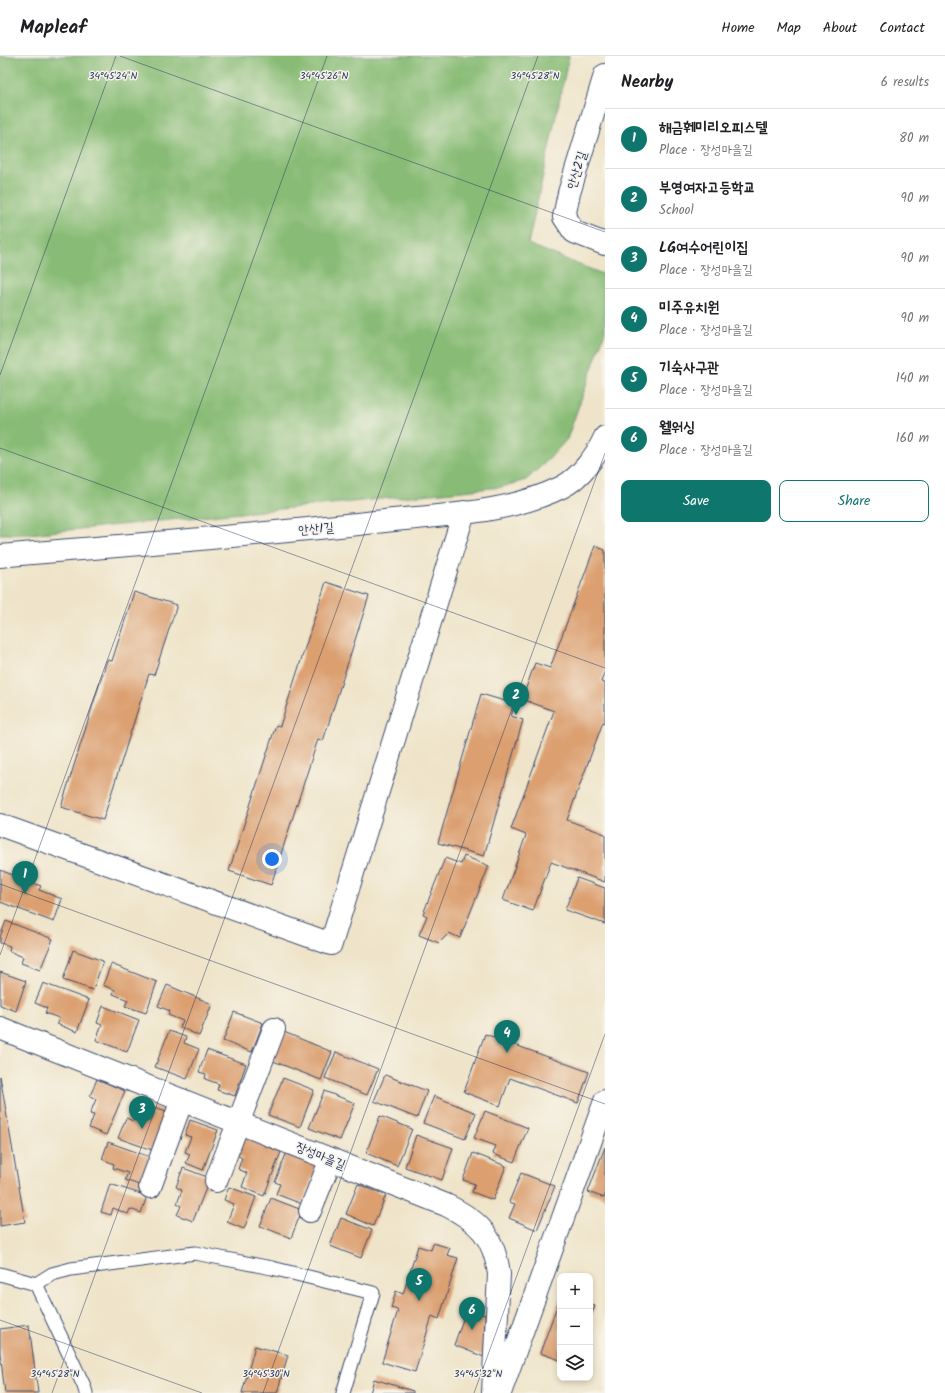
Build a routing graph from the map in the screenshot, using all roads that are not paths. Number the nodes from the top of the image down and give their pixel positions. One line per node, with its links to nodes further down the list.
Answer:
1 (605, 75): 2 (street, 안산2길)
2 (605, 244)
3 (605, 437): 4 (street, 안산1길)
4 (464, 512): 5 (street, 안산1길); 6 (street)
5 (0, 556)
6 (0, 825)
7 (0, 1028): 9 (street, 장성마을길)
8 (274, 1029): 11 (street)
9 (182, 1100): 11 (street, 장성마을길); 14 (street)
10 (605, 1101): 21 (street)
11 (239, 1122): 12 (street, 장성마을길); 13 (street)
12 (331, 1159): 15 (street); 20 (street, 장성마을길)
13 (216, 1181)
14 (150, 1187)
15 (310, 1211)
16 (0, 1274): 17 (lane)
17 (36, 1284): 18 (lane); 19 (lane)
18 (86, 1393)
19 (343, 1393)
20 (493, 1393)
21 (500, 1393)

